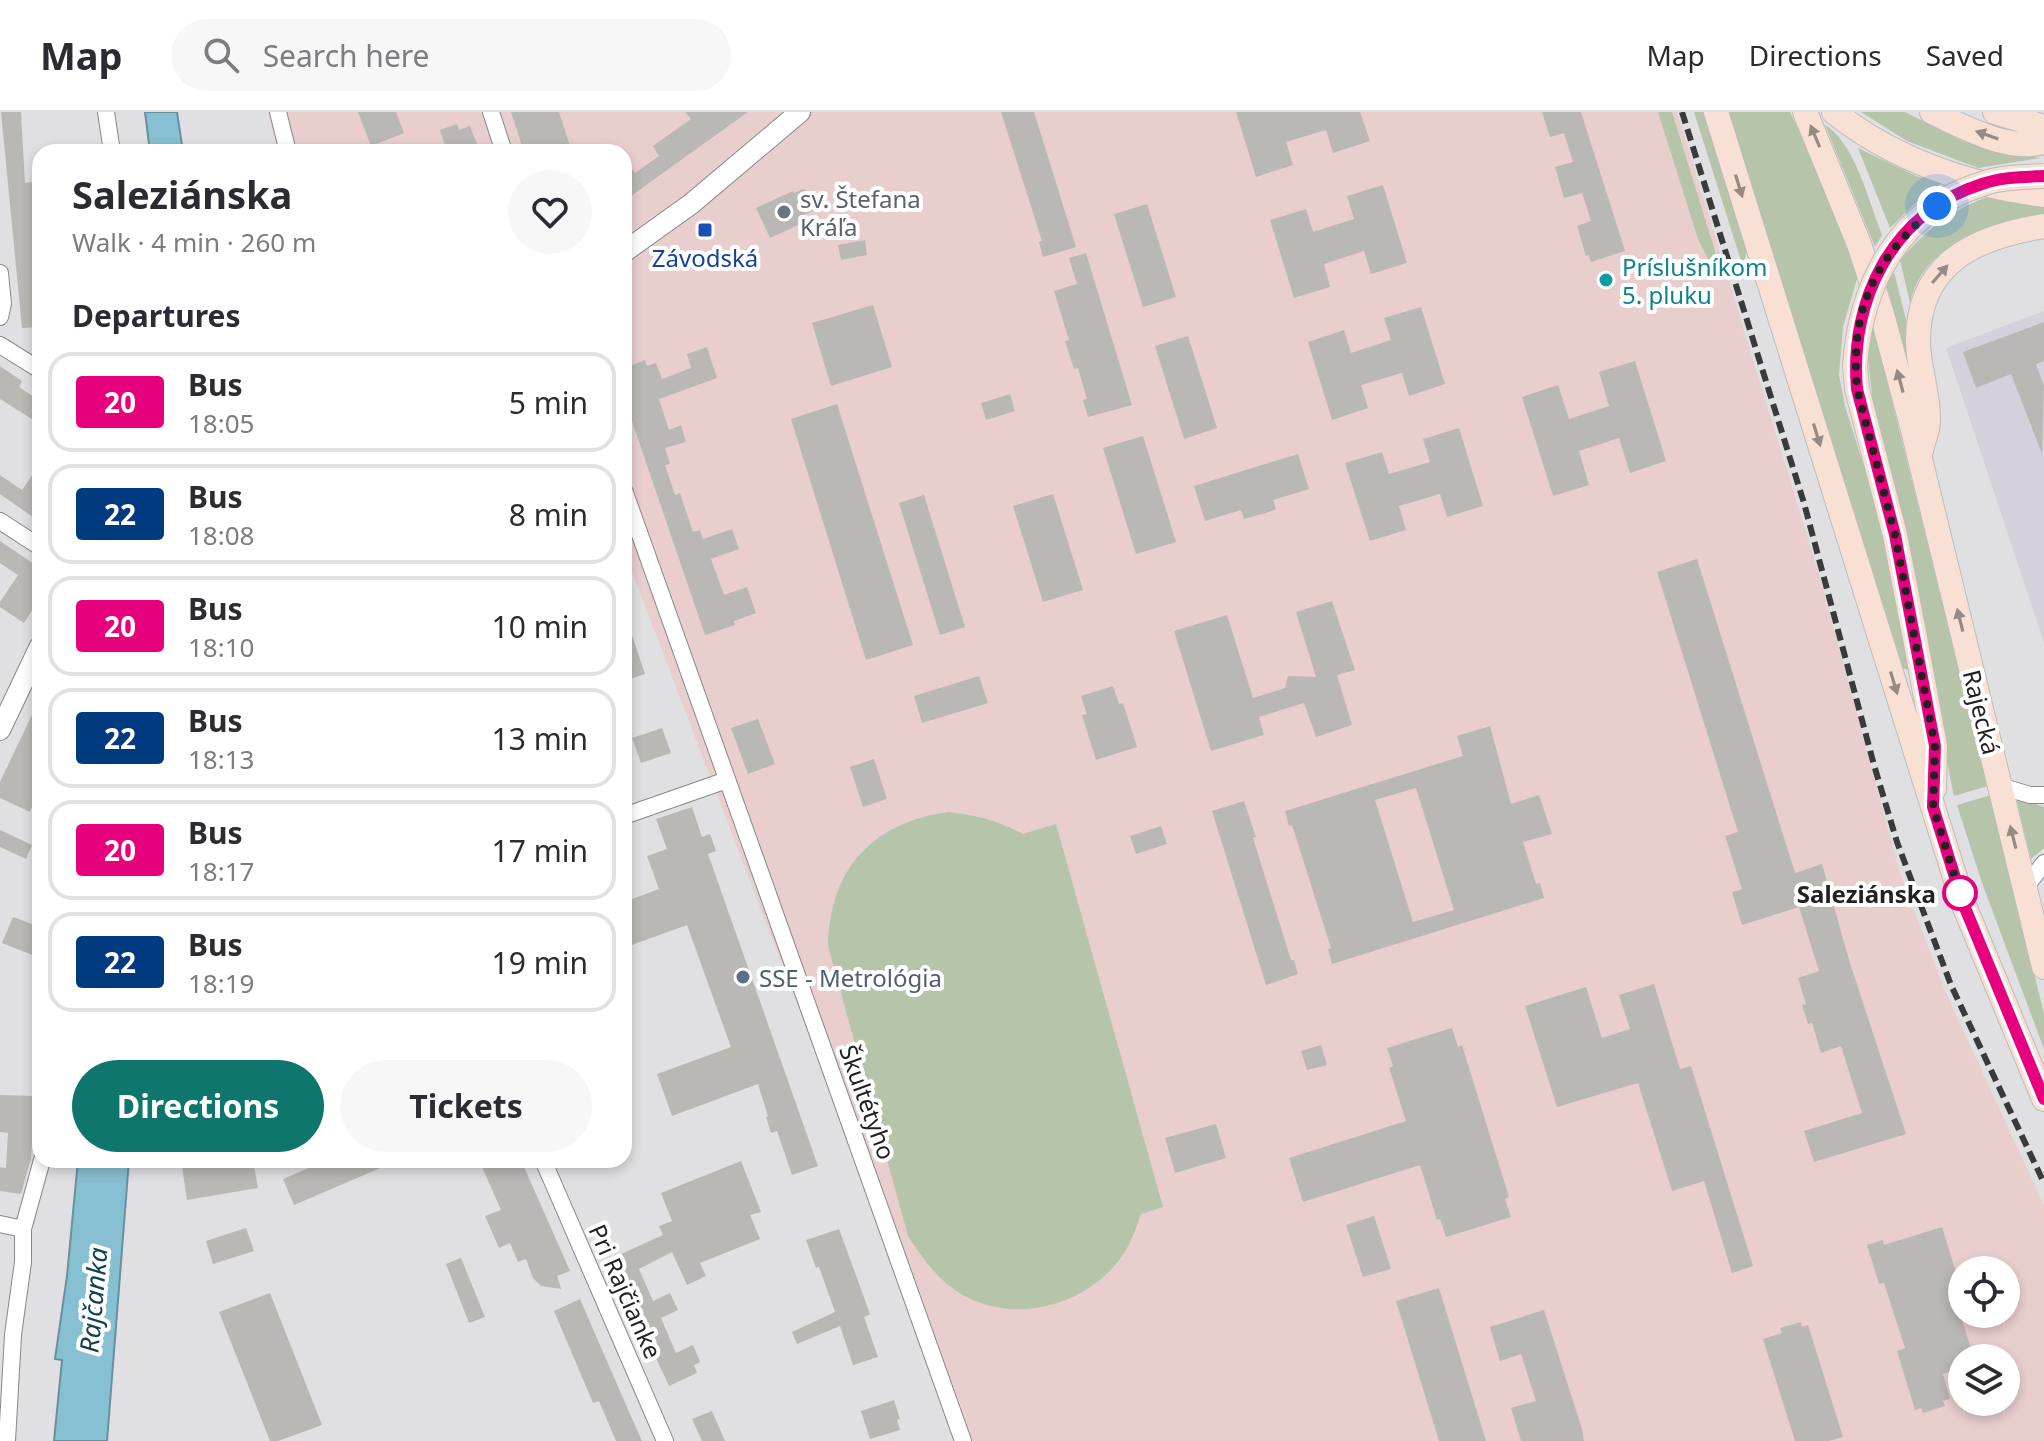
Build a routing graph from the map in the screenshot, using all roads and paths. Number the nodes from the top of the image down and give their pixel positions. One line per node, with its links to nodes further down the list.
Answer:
1 (106, 112): 12 (street)
2 (278, 112): 13 (street)
3 (491, 112): 14 (street)
4 (800, 112): 18 (street)
5 (1716, 112): 32 (main road, one-way to 32)
6 (1805, 112): 23 (main road, Rajecká, one-way to 6)
7 (1834, 112): 16 (main road)
8 (1932, 112): 11 (main road, one-way to 8)
9 (1995, 112): 10 (main road)
10 (2044, 127)
11 (2044, 142)
12 (111, 144)
13 (286, 144)
14 (501, 144)
15 (2044, 176): 32 (main road, bridge)
16 (2044, 195)
17 (2044, 226): 23 (main road, one-way to 17)
18 (632, 246)
19 (0, 273): 20 (street)
20 (0, 317)
21 (0, 345): 22 (street)
22 (32, 365)
23 (1920, 457): 30 (main road, Rajecká, one-way to 23)
24 (632, 513): 29 (street, Škultétyho)
25 (0, 521): 26 (street)
26 (32, 542)
27 (32, 663): 28 (street)
28 (0, 730)
29 (727, 780): 33 (street); 44 (street, Škultétyho)
30 (2000, 786): 31 (street); 35 (main road, Rajecká, one-way to 30)
31 (2044, 795)
32 (1933, 807): 37 (main road)
33 (632, 813)
34 (2044, 863): 35 (street)
35 (2025, 888): 36 (main road, Rajecká)
36 (2044, 967)
37 (2044, 1099)
38 (40, 1168): 41 (street)
39 (546, 1168): 43 (street, Pri Rajčianke)
40 (0, 1224): 41 (street)
41 (23, 1229): 42 (street)
42 (7, 1441)
43 (665, 1441)
44 (963, 1441)

